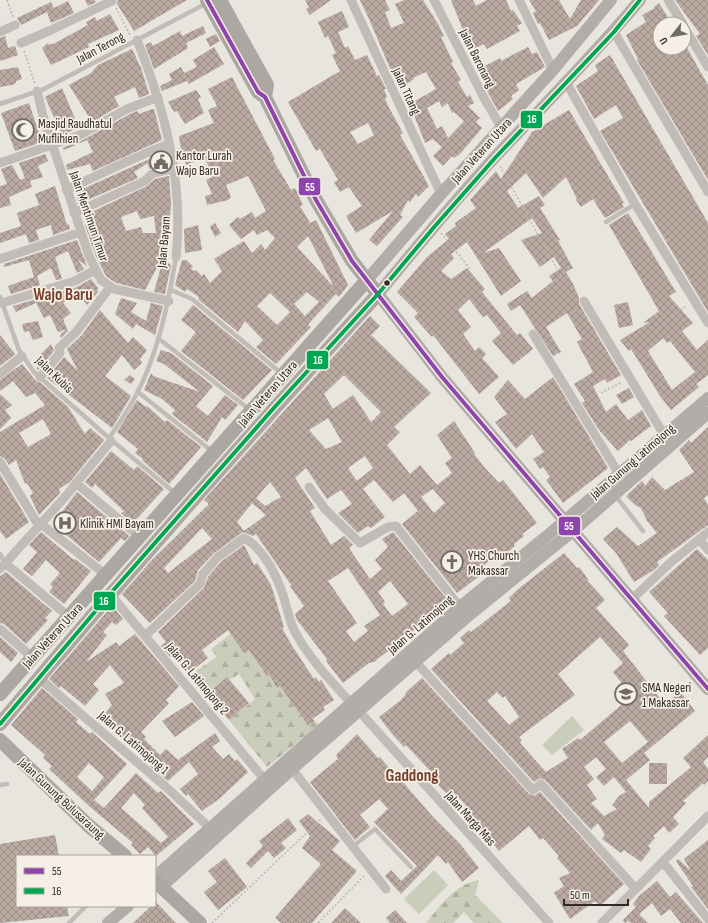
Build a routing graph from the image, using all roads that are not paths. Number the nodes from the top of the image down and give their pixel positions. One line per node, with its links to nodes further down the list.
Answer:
1 (350, 0): 29 (street, Jalan Titang)
2 (434, 0): 22 (street, Jalan Baronang)
3 (519, 0): 17 (street)
4 (640, 0): 12 (main road, Jalan Veteran Utara)
5 (668, 0): 9 (street)
6 (112, 1): 15 (street)
7 (212, 1): 14 (lane, Jalan Terong); 37 (highway)
8 (607, 2): 17 (main road, Jalan Veteran Utara)
9 (678, 16)
10 (15, 25): 11 (street)
11 (0, 32)
12 (614, 32): 18 (main road, Jalan Veteran Utara); 28 (street)
13 (692, 40): 16 (street)
14 (135, 41): 19 (lane, Jalan Terong); 20 (street, Jalan Bayam)
15 (21, 43)
16 (708, 67)
17 (553, 70): 22 (main road, Jalan Veteran Utara)
18 (566, 82): 30 (street); 40 (main road, Jalan Veteran Utara)
19 (37, 91): 21 (lane, Jalan Terong); 24 (street, Jalan Mentimun Timur)
20 (158, 97): 23 (street, Jalan Bayam); 24 (street)
21 (0, 104)
22 (501, 127): 29 (main road, Jalan Veteran Utara)
23 (169, 144): 26 (street, Jalan Bayam); 27 (street)
24 (52, 146): 25 (street); 27 (street, Jalan Mentimun Timur)
25 (0, 163)
26 (174, 168): 31 (street); 34 (street, Jalan Bayam)
27 (66, 190): 31 (street, Jalan Mentimun Timur)
28 (708, 192)
29 (441, 194): 37 (main road, Jalan Veteran Utara)
30 (635, 204): 32 (lane); 44 (street)
31 (74, 213): 33 (street, Jalan Mentimun Timur)
32 (606, 222)
33 (80, 232): 35 (street); 36 (street, Jalan Mentimun Timur)
34 (176, 257): 39 (lane, Jalan Bayam)
35 (0, 259)
36 (95, 270): 38 (street, Jalan Mentimun Timur); 43 (street)
37 (367, 280): 40 (highway); 49 (highway, Jalan Veteran Utara)
38 (110, 288): 41 (street); 50 (street)
39 (171, 290): 41 (lane, Jalan Bayam); 49 (lane)
40 (378, 294): 54 (highway, Jalan Veteran Utara); 66 (main road)
41 (169, 301): 46 (lane, Jalan Bayam)
42 (584, 301): 56 (street)
43 (1, 305): 47 (lane, Jalan Kubis)
44 (708, 323)
45 (533, 334): 60 (street)
46 (158, 338): 51 (lane, Jalan Bayam); 53 (lane)
47 (22, 356): 48 (street); 50 (lane, Jalan Kubis)
48 (0, 374)
49 (283, 374): 53 (highway, Jalan Veteran Utara)
50 (40, 377): 57 (lane, Jalan Kubis)
51 (138, 392): 57 (lane, Jalan Bayam); 58 (lane)
52 (708, 398): 56 (main road, Jalan G. Latimojong)
53 (255, 406): 54 (highway); 58 (highway, Jalan Veteran Utara)
54 (272, 410): 68 (highway, Jalan Veteran Utara)
55 (708, 413): 64 (main road, Jalan Gunung Latimojong)
56 (664, 435): 60 (main road, Jalan G. Latimojong)
57 (110, 440): 61 (street, Jalan Bayam); 63 (lane, Jalan Kubis)
58 (214, 454): 63 (highway, Jalan Veteran Utara)
59 (0, 462): 67 (street)
60 (619, 474): 66 (main road, Jalan G. Latimojong)
61 (76, 484): 67 (street, Jalan Bayam); 72 (street)
62 (309, 487): 80 (street)
63 (178, 495): 65 (highway, Jalan Veteran Utara)
64 (615, 495): 69 (main road, Jalan Gunung Latimojong); 70 (lane)
65 (156, 520): 68 (highway); 72 (highway, Jalan Veteran Utara)
66 (565, 520): 69 (main road); 80 (main road, Jalan G. Latimojong)
67 (40, 525): 76 (street, Jalan Bayam); 77 (street)
68 (167, 530): 78 (highway, Jalan Veteran Utara)
69 (574, 530): 79 (main road); 85 (main road, Jalan G. Latimojong)
70 (643, 531)
71 (708, 532): 73 (street)
72 (140, 537): 77 (highway, Jalan Veteran Utara)
73 (699, 540): 74 (street); 79 (street)
74 (708, 550)
75 (0, 554): 76 (lane)
76 (3, 566): 81 (street)
77 (106, 575): 81 (highway, Jalan Veteran Utara)
78 (110, 594): 83 (street, Jalan G. Latimojong 2); 86 (highway, Jalan Veteran Utara)
79 (631, 600): 87 (main road)
80 (460, 607): 85 (main road, Jalan G. Latimojong)
81 (68, 616): 84 (highway, Jalan Veteran Utara)
82 (0, 630): 84 (street)
83 (145, 636): 89 (street, Jalan Marga Mas); 93 (street, Jalan G. Latimojong 2)
84 (32, 657): 88 (highway, Jalan Veteran Utara)
85 (412, 657): 89 (main road, Jalan G. Latimojong); 104 (street)
86 (39, 678): 90 (highway, Jalan Veteran Utara); 97 (street, Jalan G. Latimojong 1)
87 (708, 689)
88 (0, 694)
89 (355, 707): 92 (main road, Jalan G. Latimojong); 93 (main road, Jalan G. Latimojong); 111 (street, Jalan Marga Mas)
90 (0, 724)
91 (0, 740): 99 (highway, Jalan Gunung Bulusaraung)
92 (292, 769): 98 (street); 102 (main road, Jalan G. Latimojong)
93 (264, 779): 97 (main road, Jalan G. Latimojong)
94 (7, 784): 95 (lane)
95 (0, 785)
96 (708, 816): 100 (street)
97 (210, 828): 102 (main road, Jalan G. Latimojong)
98 (352, 848): 101 (lane); 103 (street)
99 (125, 855)
100 (663, 862): 104 (street); 107 (street)
101 (412, 867)
102 (156, 882): 110 (highway)
103 (386, 889)
104 (636, 889): 112 (street)
105 (85, 907): 108 (lane)
106 (127, 907): 109 (main road)
107 (708, 919)
108 (69, 923)
109 (108, 923)
110 (200, 923)
111 (549, 923)
112 (602, 923)

